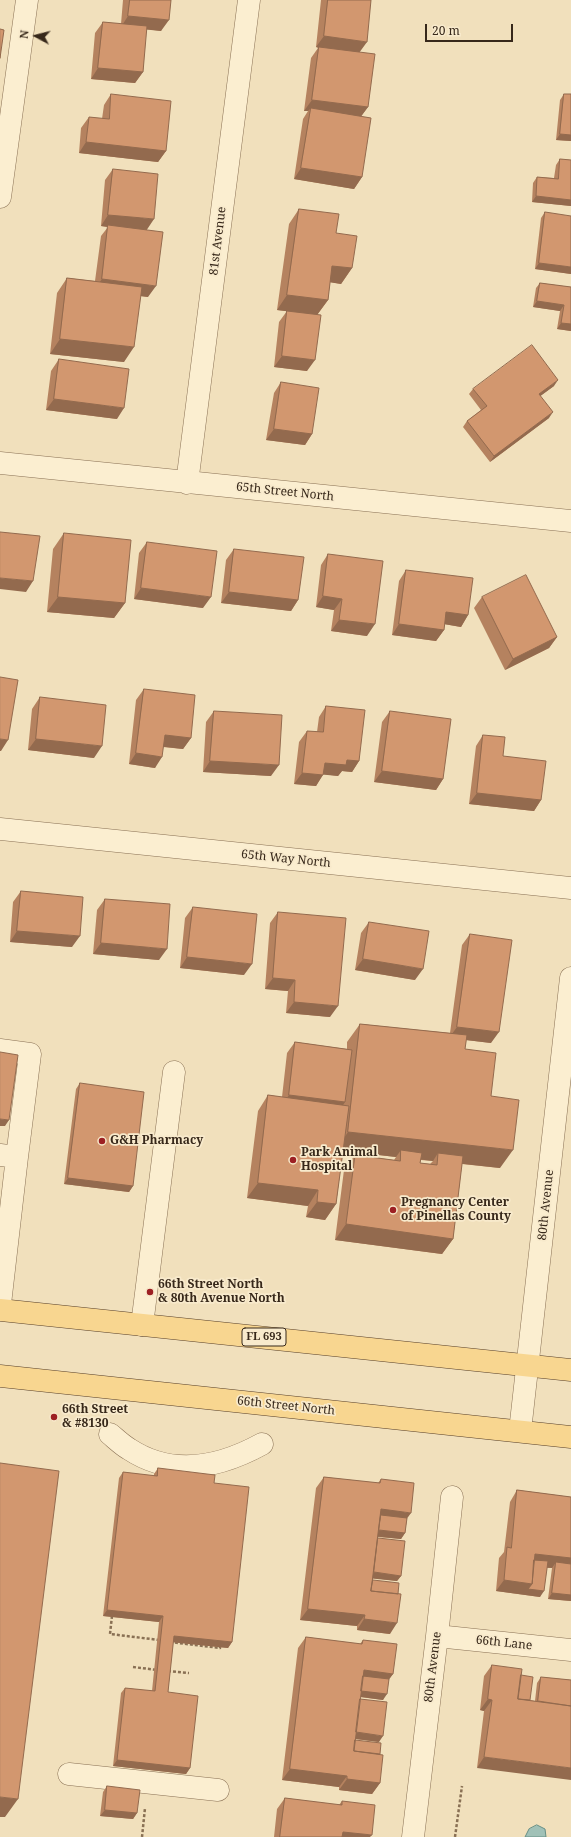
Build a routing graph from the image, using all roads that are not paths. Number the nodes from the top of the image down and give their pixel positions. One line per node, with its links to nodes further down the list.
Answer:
1 (27, 0): 3 (street)
2 (249, 0): 5 (street, 81st Avenue)
3 (0, 197)
4 (0, 463): 5 (street, 65th Street North)
5 (187, 483): 6 (street, 65th Street North)
6 (571, 521)
7 (0, 830): 8 (street, 65th Way North)
8 (571, 888)
9 (571, 980): 12 (street, 80th Avenue)
10 (0, 1050): 13 (street)
11 (174, 1072): 16 (street)
12 (565, 1090): 17 (street, 80th Avenue)
13 (8, 1156): 14 (street)
14 (0, 1304)
15 (0, 1310): 16 (main road, FL 693)
16 (142, 1325): 17 (main road, FL 693)
17 (528, 1365): 18 (main road, FL 693); 20 (street, 80th Avenue)
18 (571, 1370)
19 (0, 1376): 20 (main road, 66th Street North)
20 (520, 1431): 22 (main road, 66th Street North)
21 (110, 1434): 23 (street)
22 (571, 1437)
23 (262, 1444)
24 (452, 1497): 25 (street, 80th Avenue)
25 (437, 1636): 26 (street, 66th Lane); 29 (street, 80th Avenue)
26 (571, 1650)
27 (69, 1774): 28 (street)
28 (218, 1790)
29 (413, 1837)

